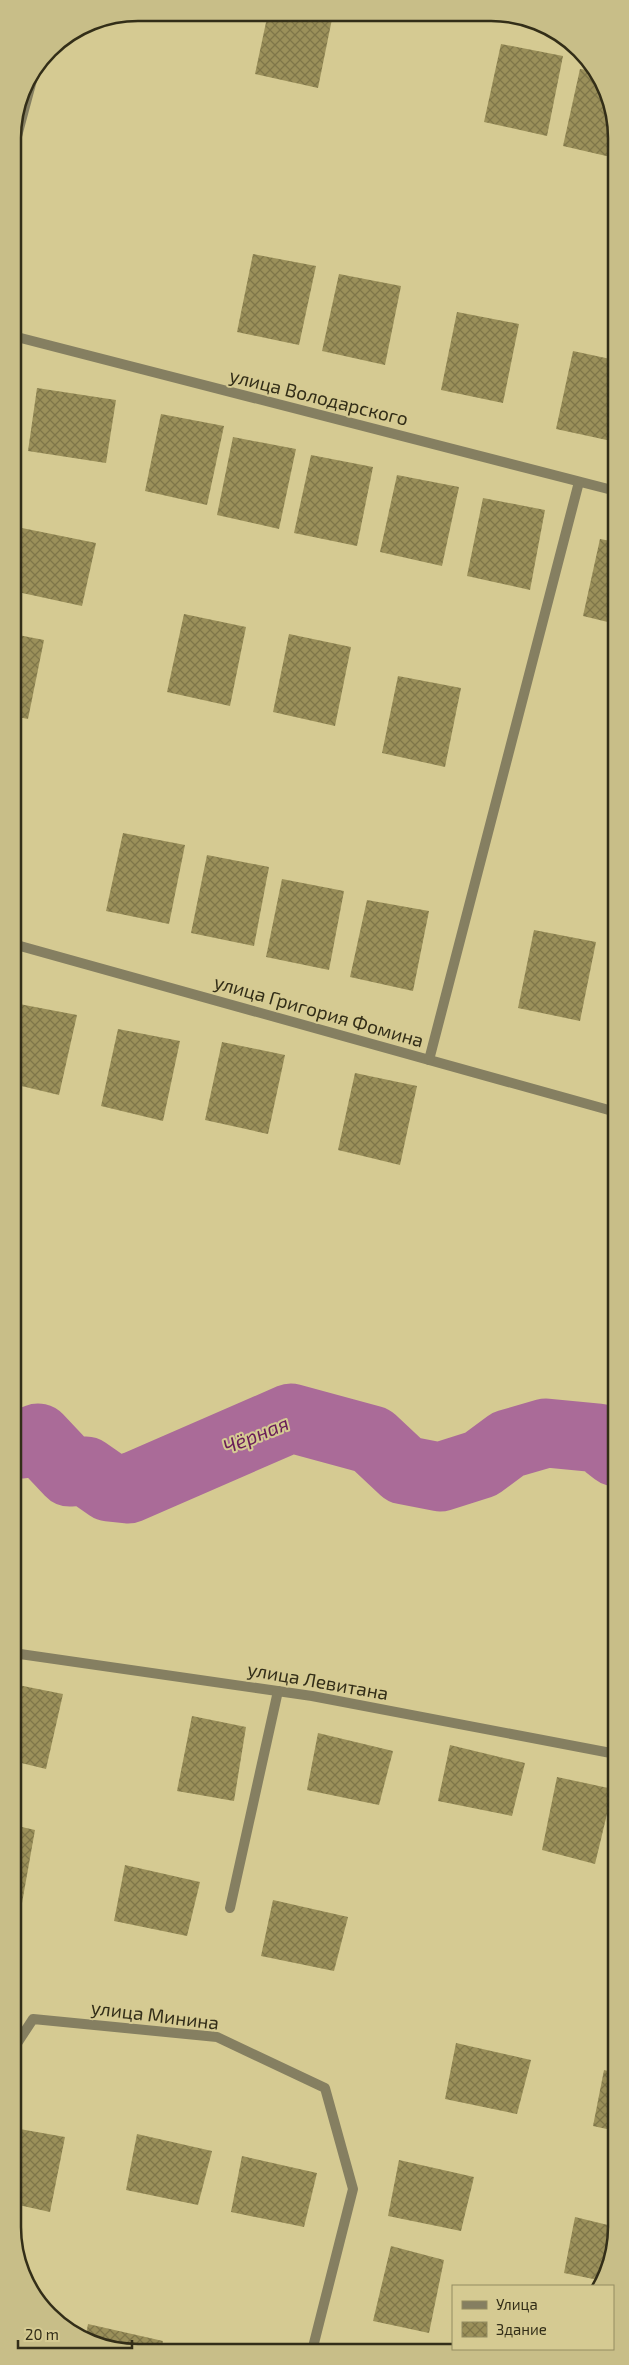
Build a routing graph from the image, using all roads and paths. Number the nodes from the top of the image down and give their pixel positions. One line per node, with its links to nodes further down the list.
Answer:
1 (22, 338): 2 (street, улица Володарского)
2 (579, 482): 3 (street, улица Володарского); 5 (street)
3 (608, 489)
4 (22, 946): 5 (street, улица Григория Фомина)
5 (428, 1060): 6 (street, улица Григория Фомина)
6 (608, 1110)
7 (21, 1653): 8 (street, улица Левитана)
8 (278, 1691): 9 (street, улица Левитана); 10 (street)
9 (607, 1752)
10 (230, 1908)
11 (21, 2037): 12 (street, улица Минина)
12 (314, 2344)

